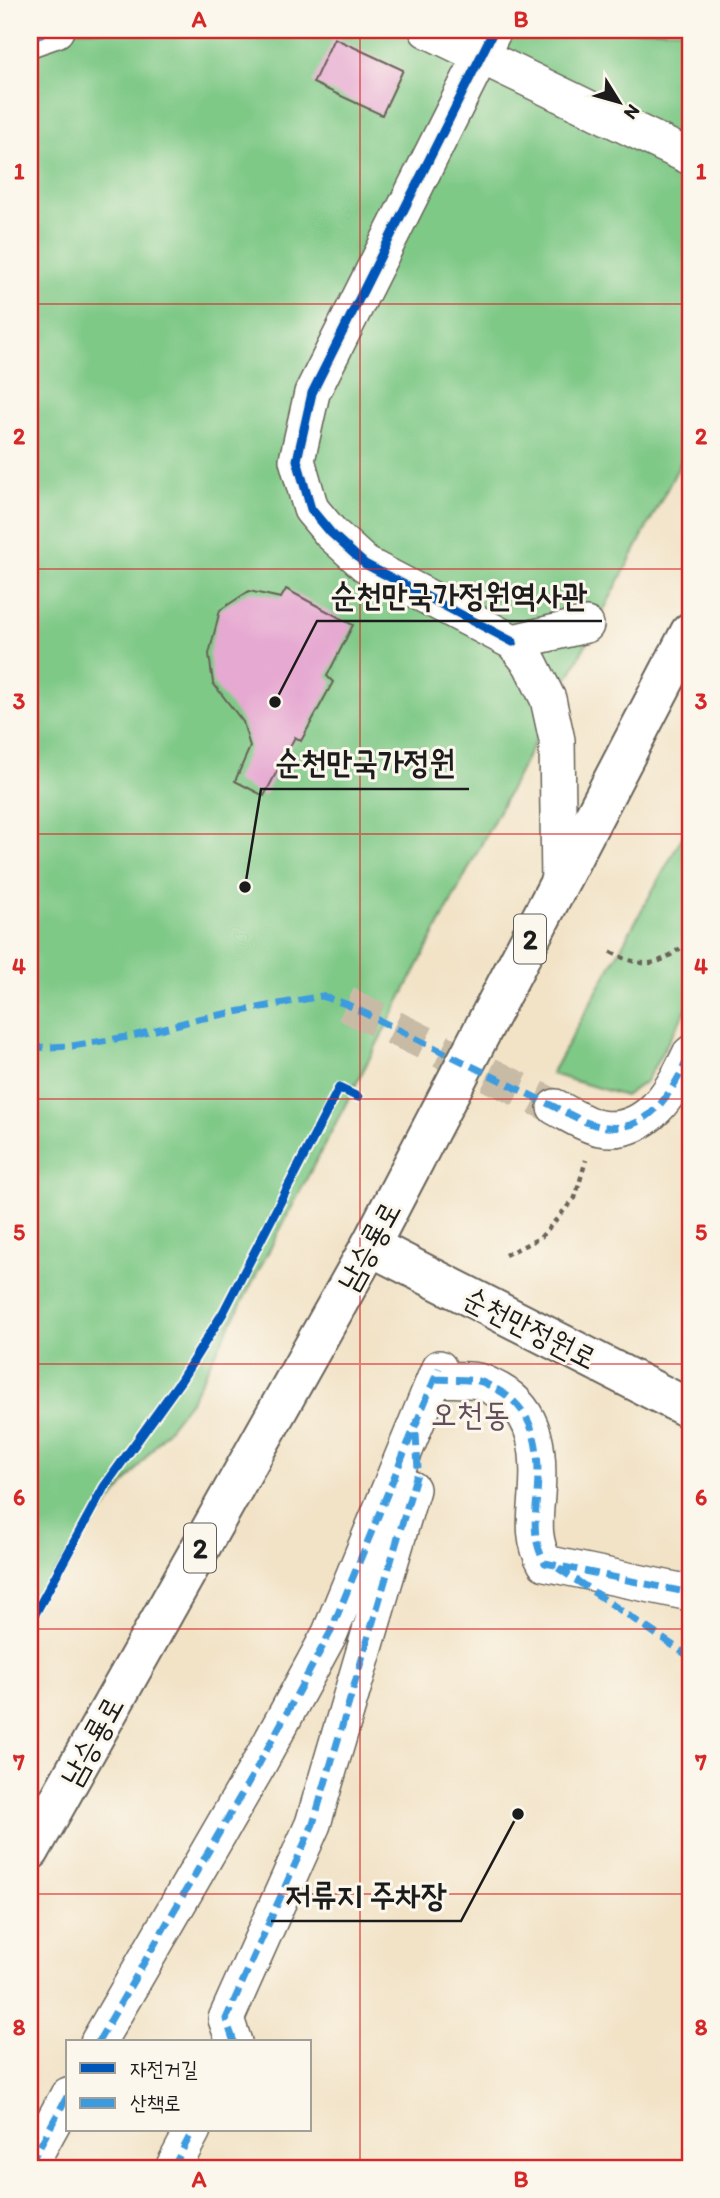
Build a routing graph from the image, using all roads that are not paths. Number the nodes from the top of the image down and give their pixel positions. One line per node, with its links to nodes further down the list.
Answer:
1 (57, 30): 3 (street)
2 (427, 30): 4 (street)
3 (30, 39)
4 (488, 43): 5 (street); 8 (street)
5 (690, 157)
6 (586, 625): 8 (street)
7 (690, 632): 9 (main road, 남승룡로 / 2)
8 (513, 642): 9 (street)
9 (559, 885): 12 (main road, 남승룡로 / 2)
10 (690, 1054): 11 (street)
11 (555, 1107)
12 (370, 1247): 13 (main road, 순천만정원로); 16 (main road, 남승룡로 / 2)
13 (690, 1409)
14 (415, 1427): 15 (street); 17 (street); 18 (street)
15 (690, 1593)
16 (30, 1850)
17 (99, 2040)
18 (233, 2040)
19 (66, 2099): 21 (street)
20 (192, 2132): 22 (street)
21 (30, 2164)
22 (173, 2168)

